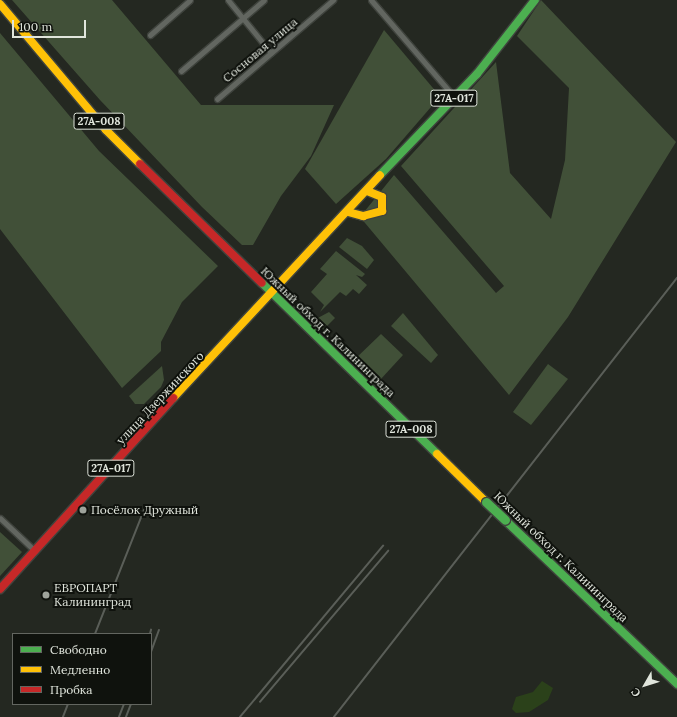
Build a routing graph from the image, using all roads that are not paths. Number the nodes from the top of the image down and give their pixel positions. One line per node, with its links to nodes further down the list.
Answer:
1 (190, 0): 9 (street)
2 (228, 0): 8 (street)
3 (264, 0): 8 (street)
4 (333, 0): 10 (street, Сосновая улица)
5 (371, 0): 12 (street)
6 (535, 0): 12 (main road, 27А-017)
7 (0, 4): 16 (main road, Южный обход г. Калининграда / 27А-008)
8 (242, 18): 10 (street); 11 (street)
9 (150, 35)
10 (271, 53): 13 (street, Сосновая улица)
11 (181, 71)
12 (455, 98): 14 (main road, 27А-017)
13 (217, 99)
14 (367, 191): 15 (main road, 27А-017); 15 (main road)
15 (348, 212): 16 (main road, 27А-017)
16 (271, 292): 18 (main road, улица Дзержинского / 27А-017); 20 (main road, Южный обход г. Калининграда / 27А-008, bridge)
17 (0, 518): 18 (street)
18 (35, 551): 19 (main road, улица Дзержинского / 27А-017)
19 (0, 589)
20 (654, 662): 21 (main road, Южный обход г. Калининграда / 27А-008); 22 (main road, Южный обход г. Калининграда / 27А-008)
21 (677, 684)
22 (677, 688)

